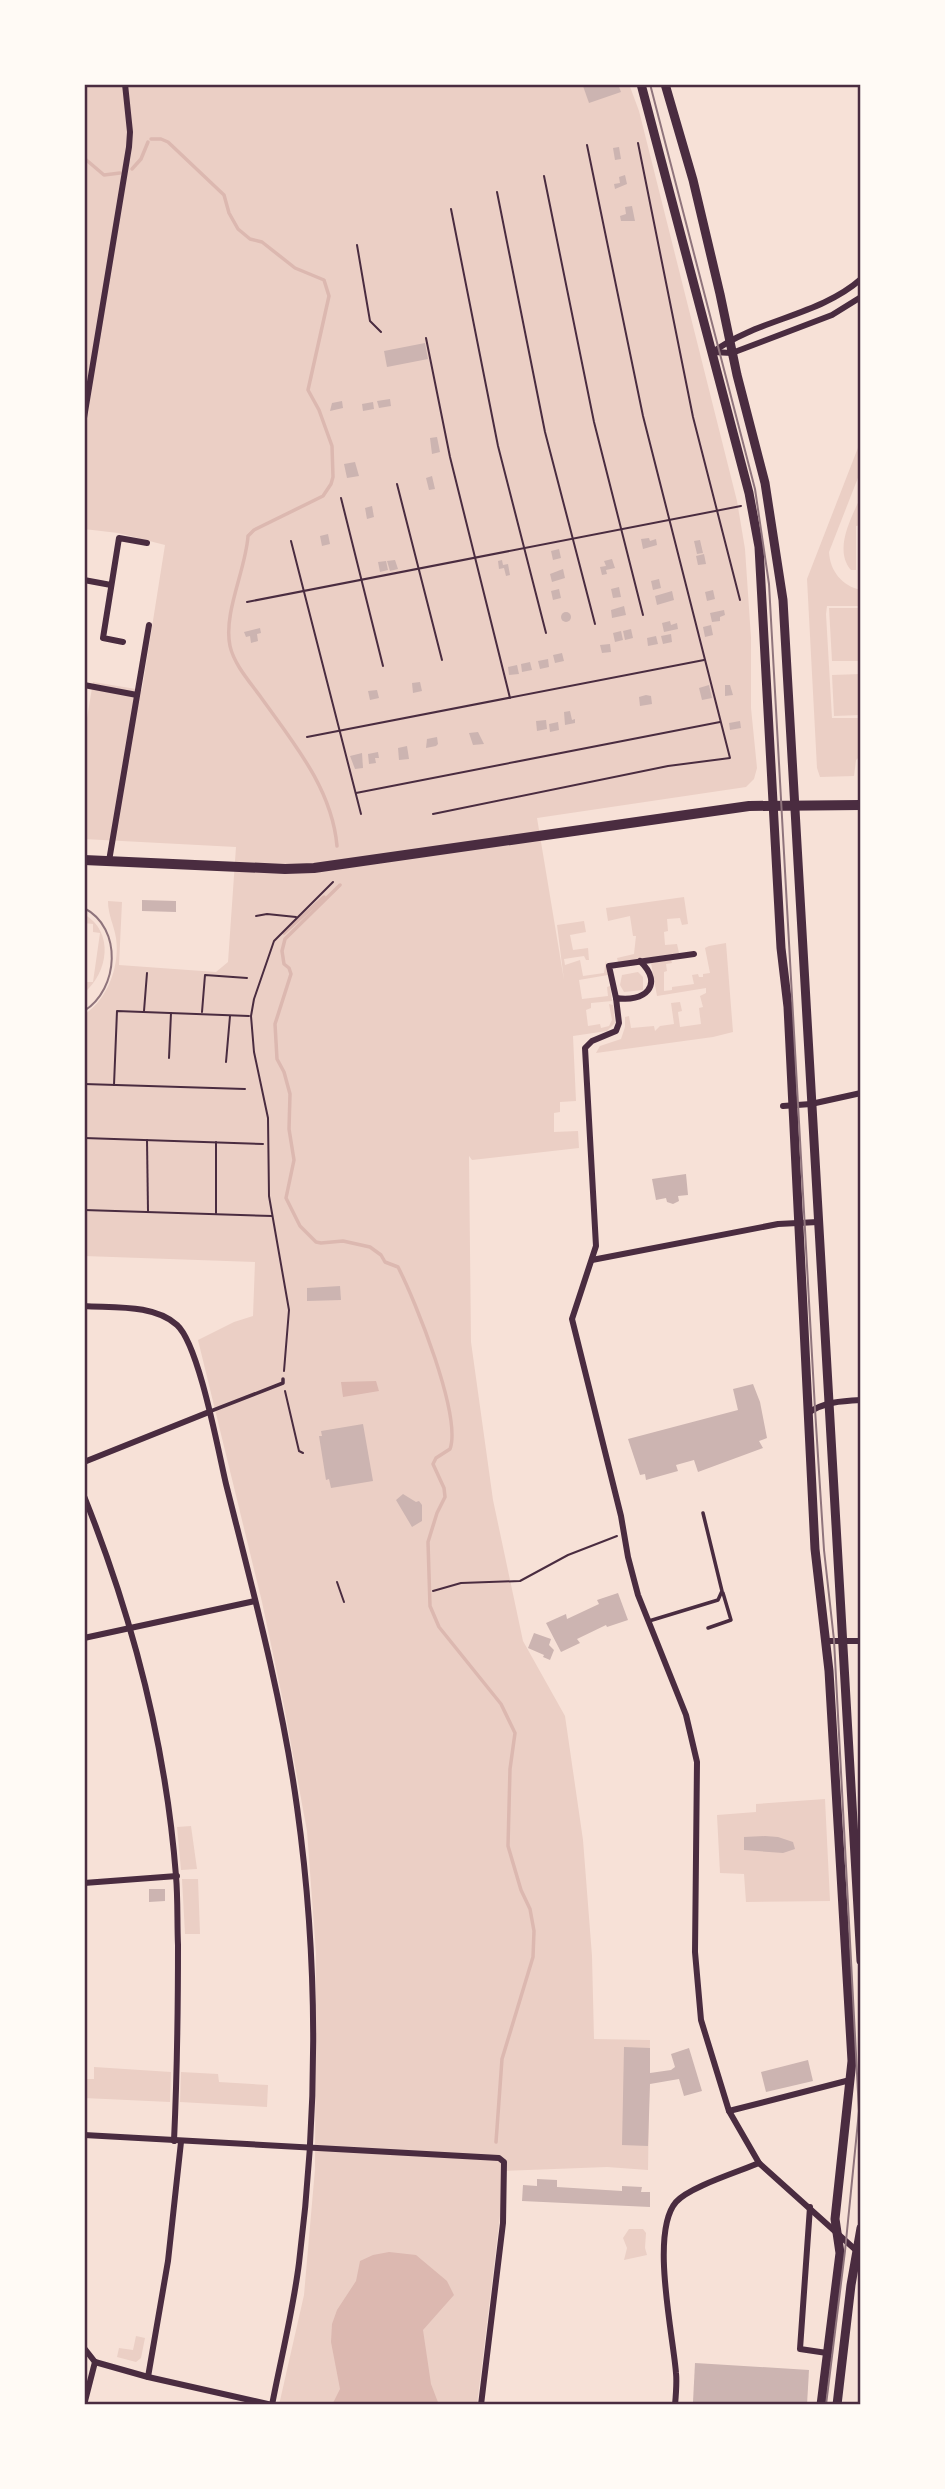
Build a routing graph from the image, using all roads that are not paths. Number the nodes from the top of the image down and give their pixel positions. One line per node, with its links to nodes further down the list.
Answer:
1 (125, 84): 10 (street)
2 (641, 84): 8 (main road)
3 (665, 84): 7 (main road)
4 (861, 279): 5 (street)
5 (853, 286): 6 (street); 7 (street)
6 (861, 297): 9 (street)
7 (730, 339): 8 (street); 9 (main road)
8 (713, 352): 9 (street); 18 (main road)
9 (732, 354): 20 (main road)
10 (84, 418)
11 (147, 543): 13 (street)
12 (84, 580): 13 (street)
13 (111, 585): 15 (street)
14 (149, 625): 17 (street)
15 (123, 642)
16 (84, 685): 17 (street)
17 (137, 695): 22 (street)
18 (773, 805): 20 (main road); 22 (main road); 28 (main road)
19 (861, 805): 20 (main road)
20 (796, 806): 27 (main road)
21 (84, 860): 22 (main road)
22 (109, 861)
23 (694, 954): 24 (street)
24 (640, 961): 25 (street); 25 (street)
25 (616, 998): 32 (street)
26 (861, 1093): 27 (street)
27 (811, 1104): 28 (street); 30 (main road)
28 (793, 1105): 29 (street); 31 (main road)
29 (783, 1106)
30 (818, 1222): 31 (street); 36 (main road)
31 (800, 1223): 32 (street); 38 (main road)
32 (592, 1260): 44 (street)
33 (84, 1306): 37 (street)
34 (283, 1381): 37 (lane)
35 (861, 1400): 36 (street)
36 (828, 1404): 38 (street); 49 (main road)
37 (209, 1412): 39 (street); 43 (street)
38 (808, 1413): 48 (main road)
39 (84, 1462)
40 (84, 1496): 45 (street)
41 (702, 1513): 42 (lane)
42 (722, 1591): 44 (lane); 46 (lane)
43 (255, 1601): 45 (street); 60 (street)
44 (648, 1622): 55 (street)
45 (131, 1628): 47 (street); 51 (street)
46 (708, 1628)
47 (84, 1638)
48 (825, 1641): 49 (street); 54 (main road)
49 (843, 1641): 50 (street); 53 (main road)
50 (861, 1642)
51 (177, 1877): 52 (street); 58 (street)
52 (84, 1883)
53 (861, 1961)
54 (850, 2080): 55 (street); 64 (main road)
55 (729, 2111): 59 (street)
56 (84, 2135): 58 (street)
57 (754, 2140): 59 (street)
58 (178, 2142): 60 (street); 69 (street)
59 (747, 2144): 61 (street)
60 (309, 2148): 71 (street); 72 (street)
61 (759, 2163): 62 (street); 73 (street)
62 (810, 2207): 64 (street); 67 (street)
63 (861, 2228): 65 (main road)
64 (837, 2234): 65 (street); 67 (main road)
65 (859, 2252): 75 (main road)
66 (84, 2348): 68 (street)
67 (827, 2353): 74 (main road)
68 (95, 2362): 69 (street); 70 (street)
69 (148, 2376): 71 (street)
70 (84, 2405)
71 (272, 2405)
72 (481, 2405)
73 (675, 2405)
74 (821, 2405)
75 (837, 2405)

